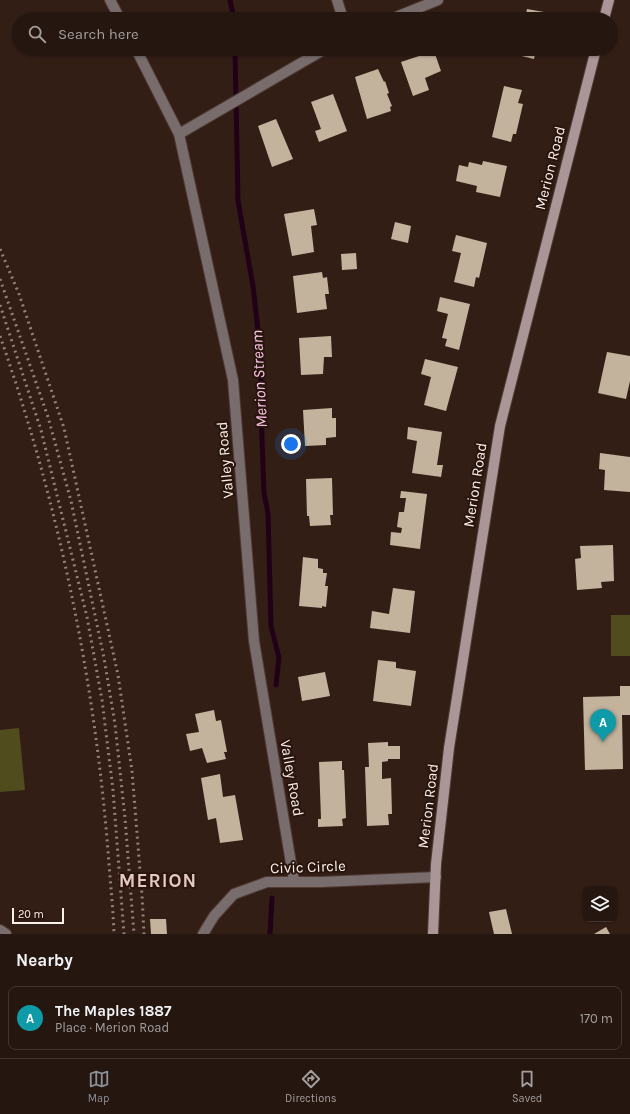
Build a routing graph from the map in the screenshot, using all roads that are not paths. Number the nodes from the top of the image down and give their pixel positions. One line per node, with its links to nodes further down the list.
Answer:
1 (110, 0): 5 (street)
2 (337, 0): 6 (street)
3 (438, 0): 7 (street)
4 (608, 0): 8 (street)
5 (116, 12)
6 (341, 12)
7 (408, 12)
8 (605, 12)
9 (140, 56): 12 (street, Valley Road)
10 (313, 56): 12 (street)
11 (594, 56): 13 (street, Merion Road)
12 (179, 134): 14 (street, Valley Road)
13 (436, 877): 14 (street, Civic Circle); 18 (street, Merion Road)
14 (294, 881): 17 (street, Civic Circle)
15 (0, 930): 16 (street)
16 (6, 934)
17 (203, 934)
18 (433, 934)

